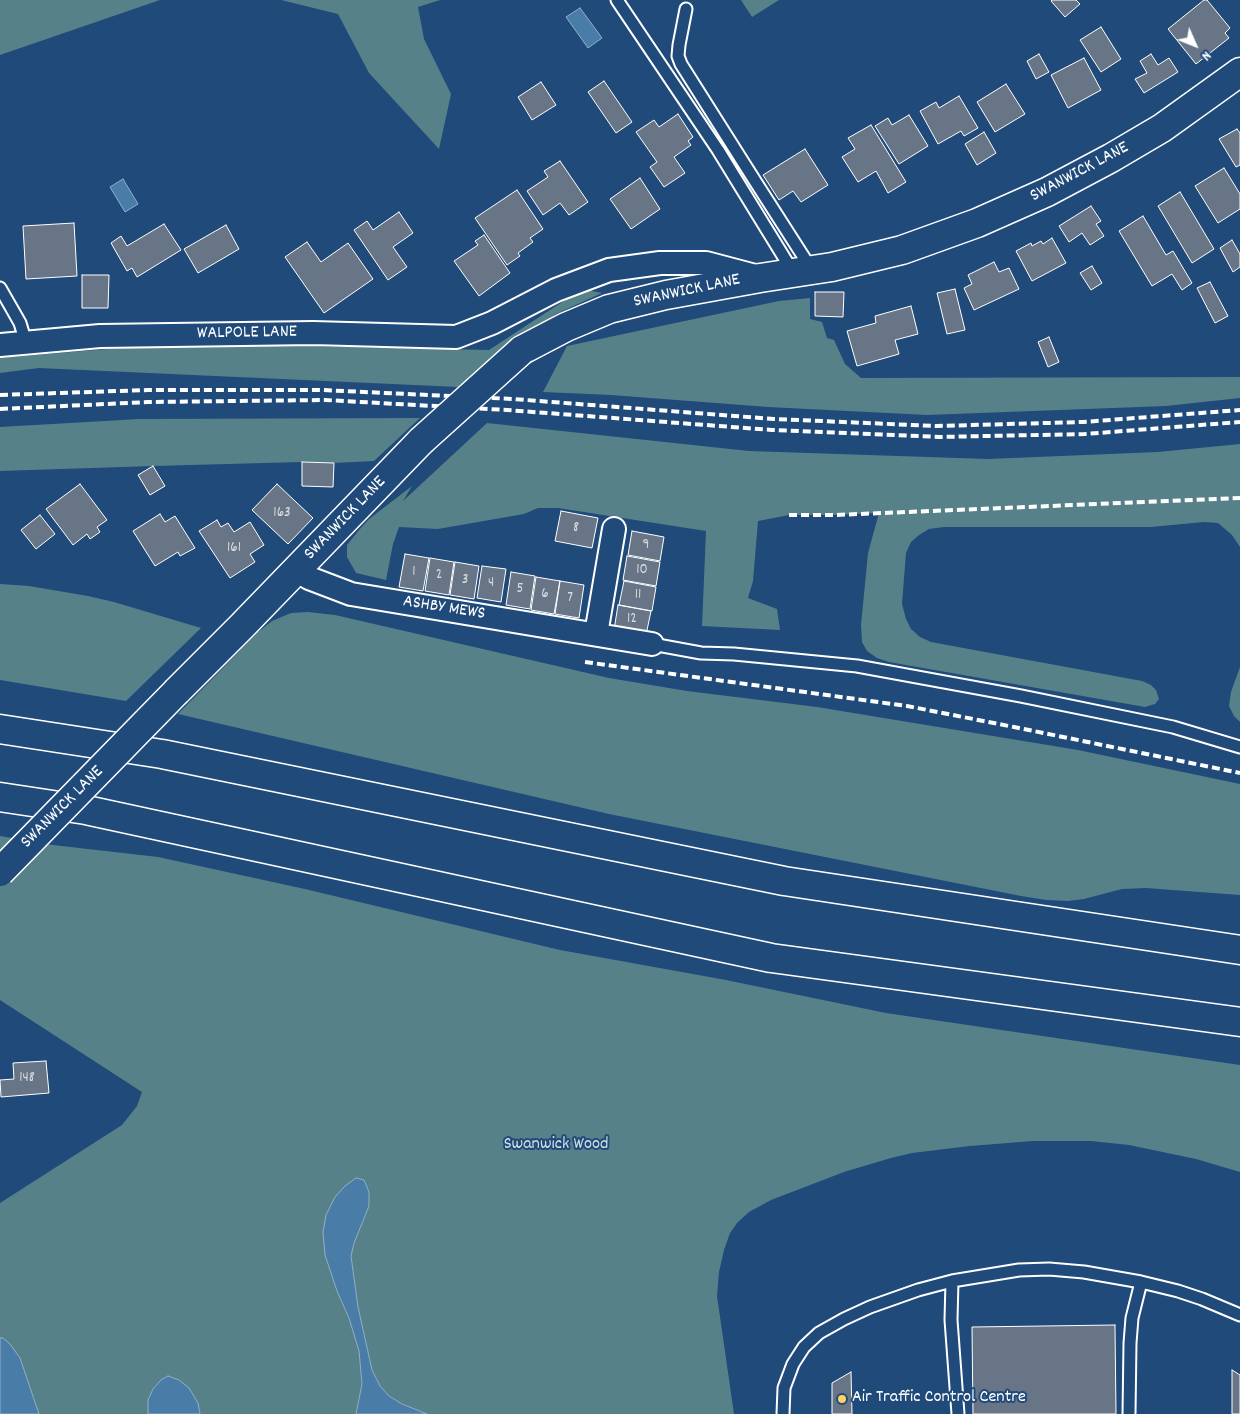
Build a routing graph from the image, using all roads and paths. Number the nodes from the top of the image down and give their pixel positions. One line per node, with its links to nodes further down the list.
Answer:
1 (617, 0): 4 (lane)
2 (686, 9): 4 (lane)
3 (1240, 72): 4 (main road, SWANWICK LANE)
4 (803, 271): 5 (main road, SWANWICK LANE)
5 (760, 278): 7 (street, SWANWICK LANE); 11 (main road, SWANWICK LANE, bridge)
6 (0, 288): 8 (lane)
7 (492, 323): 8 (street, WALPOLE LANE)
8 (26, 343): 9 (street, WALPOLE LANE)
9 (0, 345)
10 (614, 528): 12 (street)
11 (297, 570): 12 (street, ASHBY MEWS); 17 (main road, SWANWICK LANE, bridge)
12 (596, 634): 13 (street, ASHBY MEWS)
13 (652, 644): 15 (lane)
14 (0, 729): 18 (main road)
15 (1240, 747)
16 (0, 797): 19 (main road)
17 (0, 872)
18 (1240, 950)
19 (1240, 1022)
20 (952, 1281): 21 (lane); 23 (lane); 24 (lane)
21 (1141, 1282): 22 (lane); 25 (lane)
22 (1240, 1315)
23 (782, 1414)
24 (958, 1414)
25 (1129, 1414)

